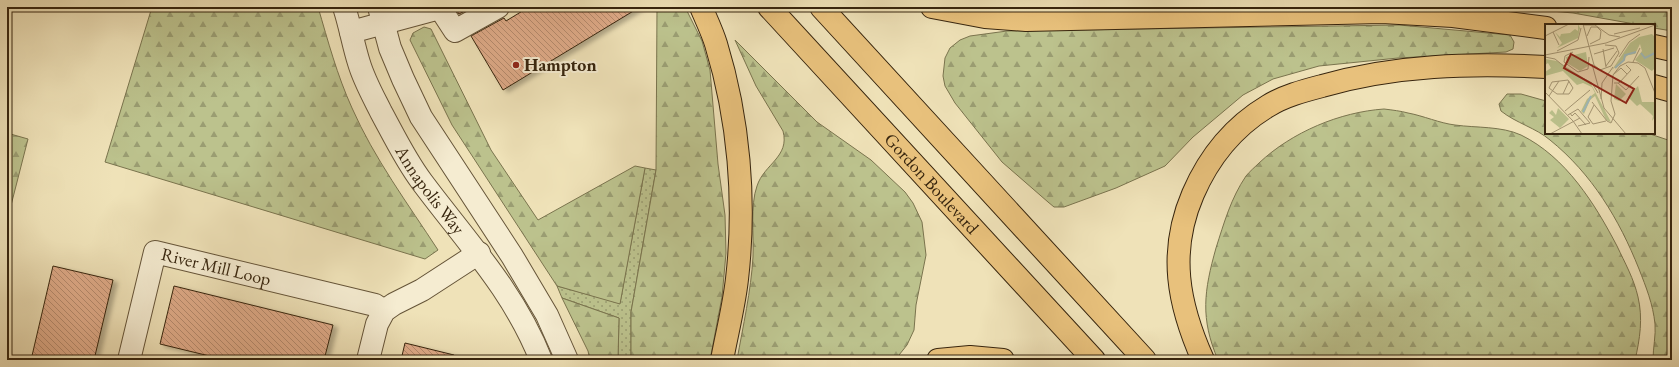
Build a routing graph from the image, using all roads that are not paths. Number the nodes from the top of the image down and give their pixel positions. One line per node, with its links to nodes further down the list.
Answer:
1 (344, 7): 9 (street, Annapolis Way)
2 (498, 7): 7 (street)
3 (701, 7): 21 (main road)
4 (769, 7): 24 (main road, Gordon Boulevard)
5 (821, 7): 25 (main road)
6 (932, 7): 8 (main road)
7 (381, 15): 9 (street); 20 (street, Annapolis Way)
8 (1545, 28)
9 (351, 32): 15 (street, Annapolis Way)
10 (1655, 46): 11 (main road)
11 (1672, 50)
12 (1545, 67): 26 (main road)
13 (1655, 86): 14 (main road)
14 (1672, 91)
15 (479, 253): 16 (street); 19 (street, Annapolis Way)
16 (384, 311): 17 (street, River Mill Loop); 18 (street)
17 (129, 360)
18 (368, 360)
19 (541, 360)
20 (567, 360)
21 (722, 360)
22 (938, 360): 23 (main road)
23 (1003, 360)
24 (1094, 360)
25 (1145, 360)
26 (1202, 360)

